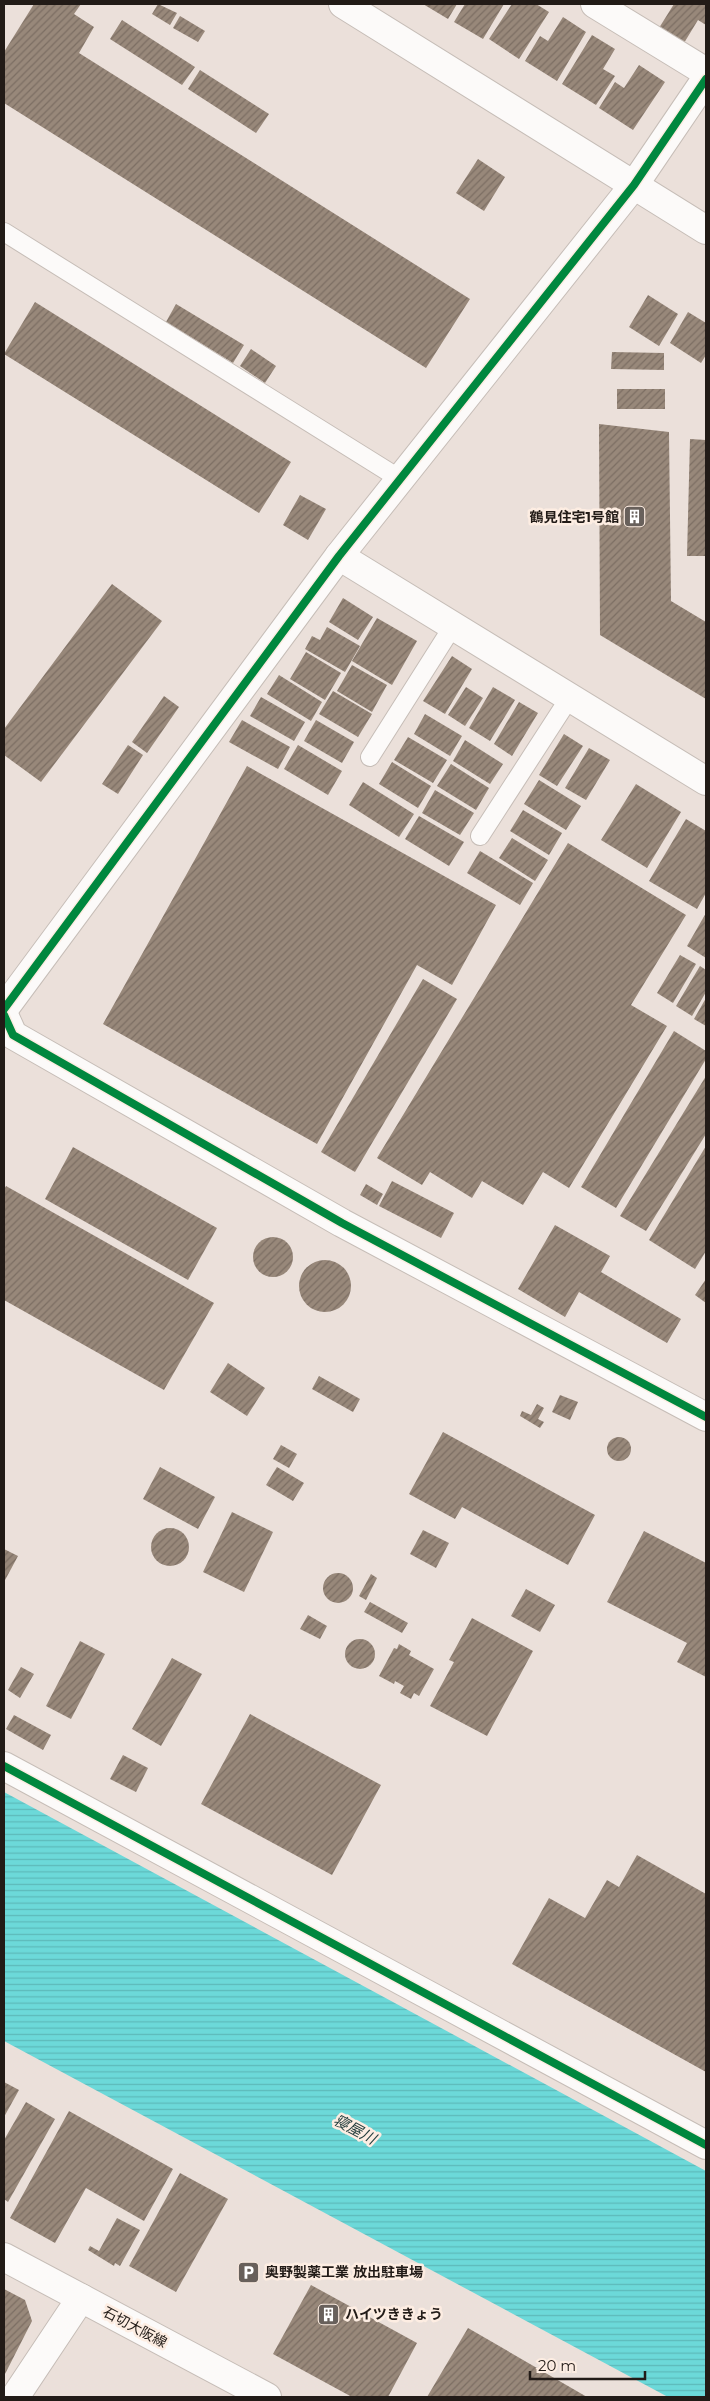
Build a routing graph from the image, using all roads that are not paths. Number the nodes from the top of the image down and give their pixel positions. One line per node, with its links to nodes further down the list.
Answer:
1 (343, 4): 3 (street)
2 (595, 4): 4 (street)
3 (370, 11): 6 (street)
4 (706, 72)
5 (706, 78): 6 (street)
6 (634, 185): 7 (street); 9 (street)
7 (706, 230)
8 (4, 232): 9 (lane)
9 (400, 479): 10 (street)
10 (339, 556): 11 (street); 16 (street)
11 (453, 626): 12 (street); 13 (lane)
12 (570, 698): 14 (street); 15 (lane)
13 (370, 757)
14 (706, 781)
15 (480, 836)
16 (4, 1009)
17 (4, 1015): 18 (street)
18 (706, 1417)
19 (4, 1766): 20 (street)
20 (706, 2145)
21 (4, 2257): 22 (street, 石切大阪線)
22 (81, 2298): 23 (street); 24 (street, 石切大阪線)
23 (14, 2397)
24 (267, 2397)

